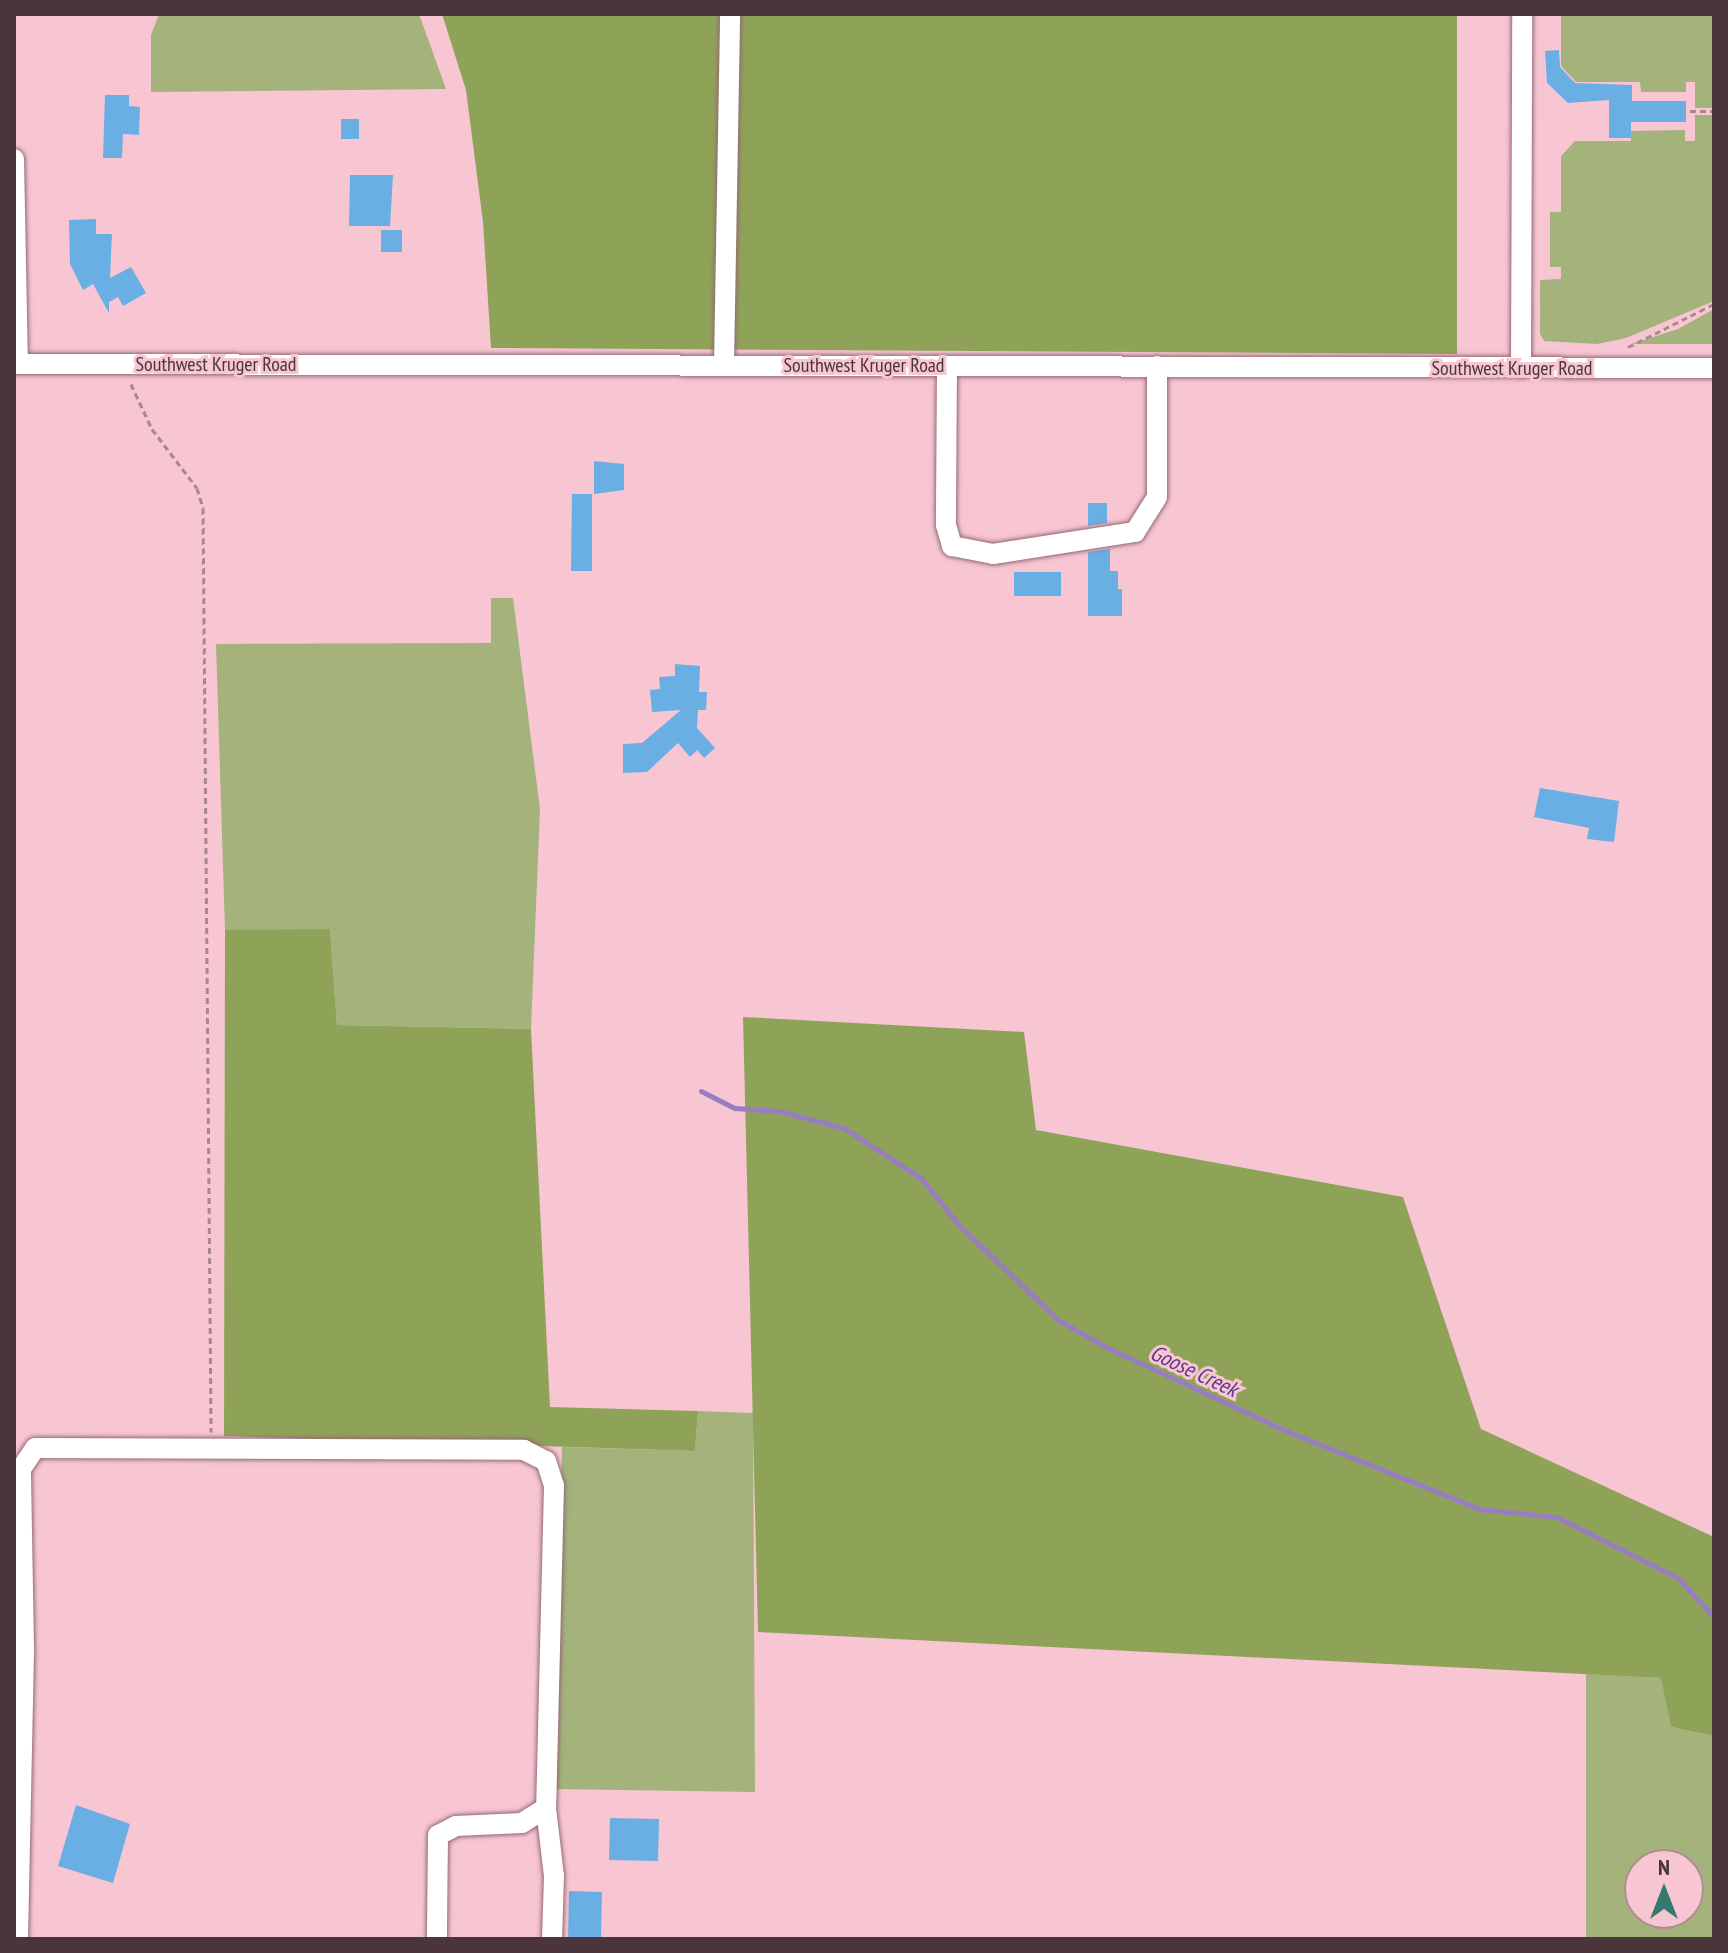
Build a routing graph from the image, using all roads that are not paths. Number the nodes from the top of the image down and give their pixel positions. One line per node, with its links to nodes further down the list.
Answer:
1 (730, 14): 5 (street)
2 (1522, 14): 8 (street)
3 (14, 159): 4 (street)
4 (16, 364): 5 (street, Southwest Kruger Road)
5 (724, 365): 6 (street, Southwest Kruger Road)
6 (947, 366): 7 (street, Southwest Kruger Road); 7 (street)
7 (1157, 366): 8 (street, Southwest Kruger Road)
8 (1521, 368): 9 (street, Southwest Kruger Road)
9 (1714, 368)
10 (24, 1448): 11 (street); 12 (street)
11 (546, 1808): 13 (street); 14 (street)
12 (18, 1939)
13 (437, 1939)
14 (552, 1939)

